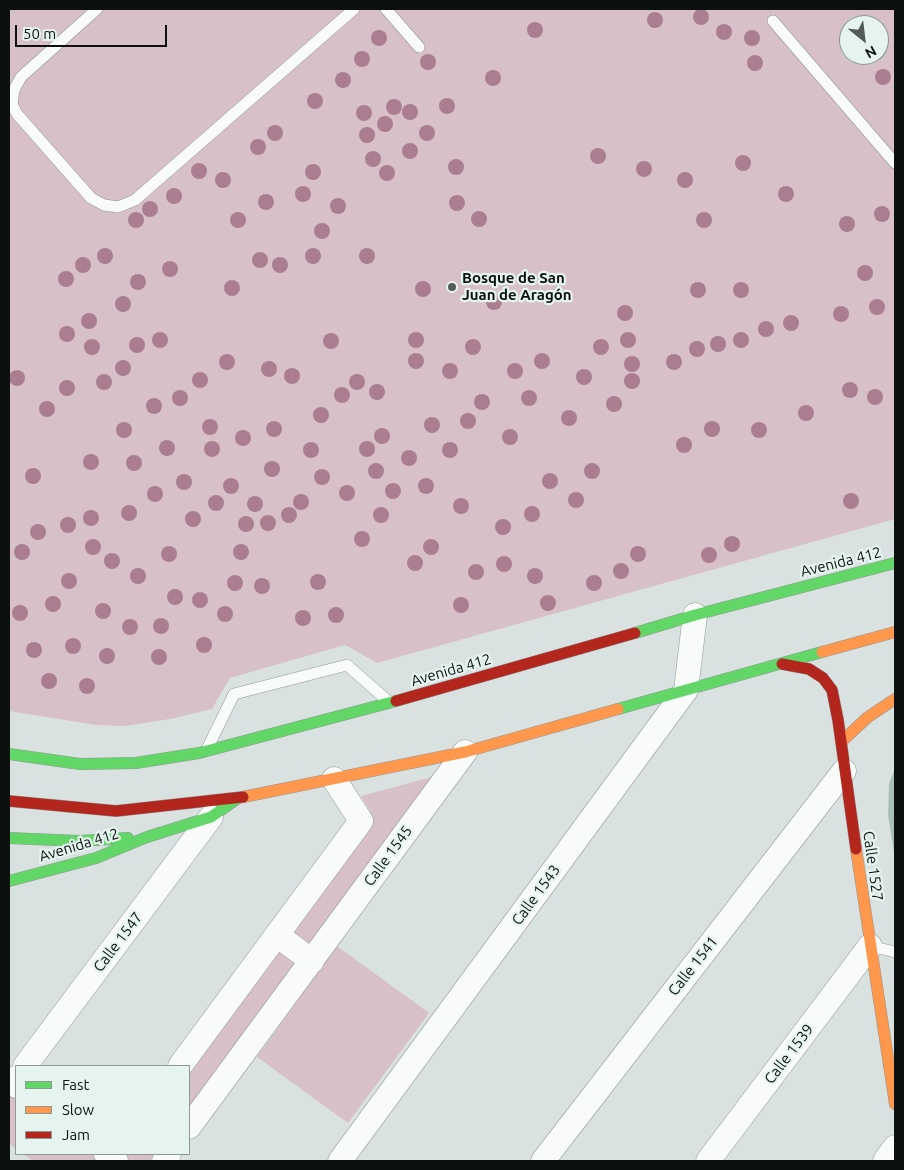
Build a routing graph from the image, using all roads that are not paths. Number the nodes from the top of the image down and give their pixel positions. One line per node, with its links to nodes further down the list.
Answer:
1 (98, 9): 2 (lane)
2 (354, 9)
3 (386, 9): 5 (lane)
4 (773, 21): 6 (lane)
5 (419, 47)
6 (895, 163)
7 (895, 563): 8 (main road, Avenida 412)
8 (695, 615): 11 (street, Calle 1543); 13 (main road, Avenida 412)
9 (895, 632): 10 (main road, Avenida 412)
10 (782, 664): 11 (main road, Avenida 412); 14 (main road, Calle 1527)
11 (686, 690): 16 (main road, Avenida 412); 35 (street, Calle 1543)
12 (895, 699): 14 (main road)
13 (390, 703): 15 (main road, Avenida 412); 15 (lane)
14 (841, 742): 18 (main road, Calle 1527)
15 (206, 751): 17 (main road, Avenida 412)
16 (465, 752): 19 (main road, Avenida 412); 29 (street, Calle 1545)
17 (9, 754)
18 (844, 771): 27 (main road, Calle 1527); 36 (street, Calle 1541)
19 (334, 779): 20 (main road, Avenida 412); 26 (street)
20 (238, 798): 21 (main road, Avenida 412); 22 (main road, Avenida 412)
21 (9, 801)
22 (211, 817): 24 (main road, Avenida 412); 30 (street, Calle 1547)
23 (9, 838): 24 (main road)
24 (147, 838): 25 (main road, Avenida 412)
25 (9, 881)
26 (277, 936): 29 (street); 31 (street)
27 (870, 946): 28 (lane); 32 (main road, Calle 1527); 37 (street, Calle 1539)
28 (895, 952)
29 (312, 960): 33 (street, Calle 1545)
30 (27, 1065)
31 (181, 1065)
32 (895, 1104)
33 (190, 1126)
34 (895, 1147): 38 (street)
35 (340, 1161)
36 (543, 1161)
37 (708, 1161)
38 (885, 1161)

